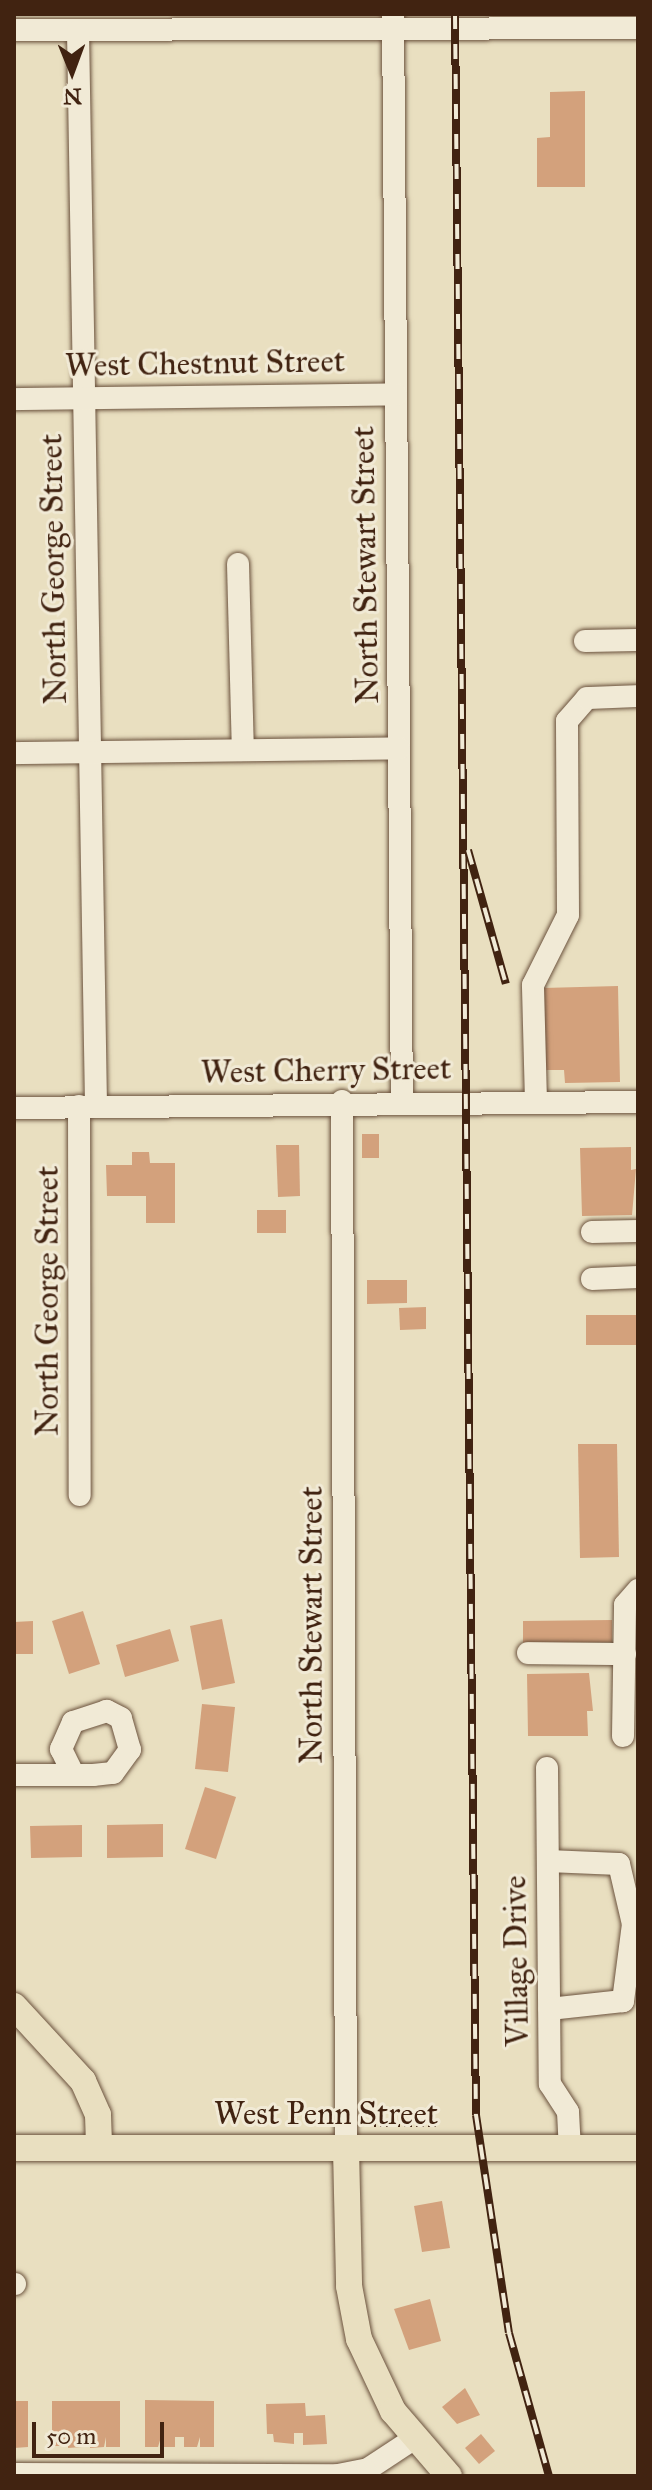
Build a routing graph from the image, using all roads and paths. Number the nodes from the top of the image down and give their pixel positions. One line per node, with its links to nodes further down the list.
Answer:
1 (593, 20): 2 (street); 3 (street)
2 (393, 21): 5 (street); 6 (street, North Stewart Street)
3 (638, 28)
4 (14, 30): 5 (street)
5 (78, 31): 7 (street, North George Street)
6 (396, 394): 7 (street, West Chestnut Street); 13 (street, North Stewart Street)
7 (83, 398): 8 (street, West Chestnut Street); 15 (street, North George Street)
8 (14, 399)
9 (238, 564): 14 (street)
10 (638, 640): 11 (street)
11 (585, 641)
12 (638, 696): 19 (street)
13 (399, 748): 14 (street); 18 (street, North Stewart Street)
14 (243, 750): 15 (street)
15 (90, 752): 16 (street); 21 (street, North George Street)
16 (14, 753)
17 (342, 1101): 18 (street, West Cherry Street); 21 (street, West Cherry Street); 41 (street, North Stewart Street)
18 (402, 1102): 19 (street, West Cherry Street)
19 (536, 1102): 20 (street, West Cherry Street)
20 (638, 1102)
21 (88, 1106): 22 (street, West Cherry Street); 27 (street, North George Street)
22 (14, 1108)
23 (638, 1231): 24 (street)
24 (592, 1232)
25 (638, 1277): 26 (street)
26 (592, 1279)
27 (80, 1495)
28 (638, 1590): 30 (street)
29 (528, 1653): 30 (street)
30 (625, 1654): 31 (street)
31 (623, 1736)
32 (547, 1768): 35 (street, Village Drive)
33 (73, 1774): 34 (street)
34 (14, 1775)
35 (548, 1861): 37 (street, Village Drive); 37 (street)
36 (14, 2006): 40 (main road)
37 (549, 2009): 42 (street, Village Drive)
38 (446, 2125): 41 (path)
39 (14, 2148): 40 (main road, West Penn Street)
40 (99, 2148): 41 (main road, West Penn Street)
41 (357, 2148): 42 (main road, West Penn Street); 44 (main road)
42 (570, 2148): 43 (main road, West Penn Street)
43 (638, 2148)
44 (415, 2438): 45 (street); 46 (main road)
45 (14, 2474)
46 (449, 2476)

